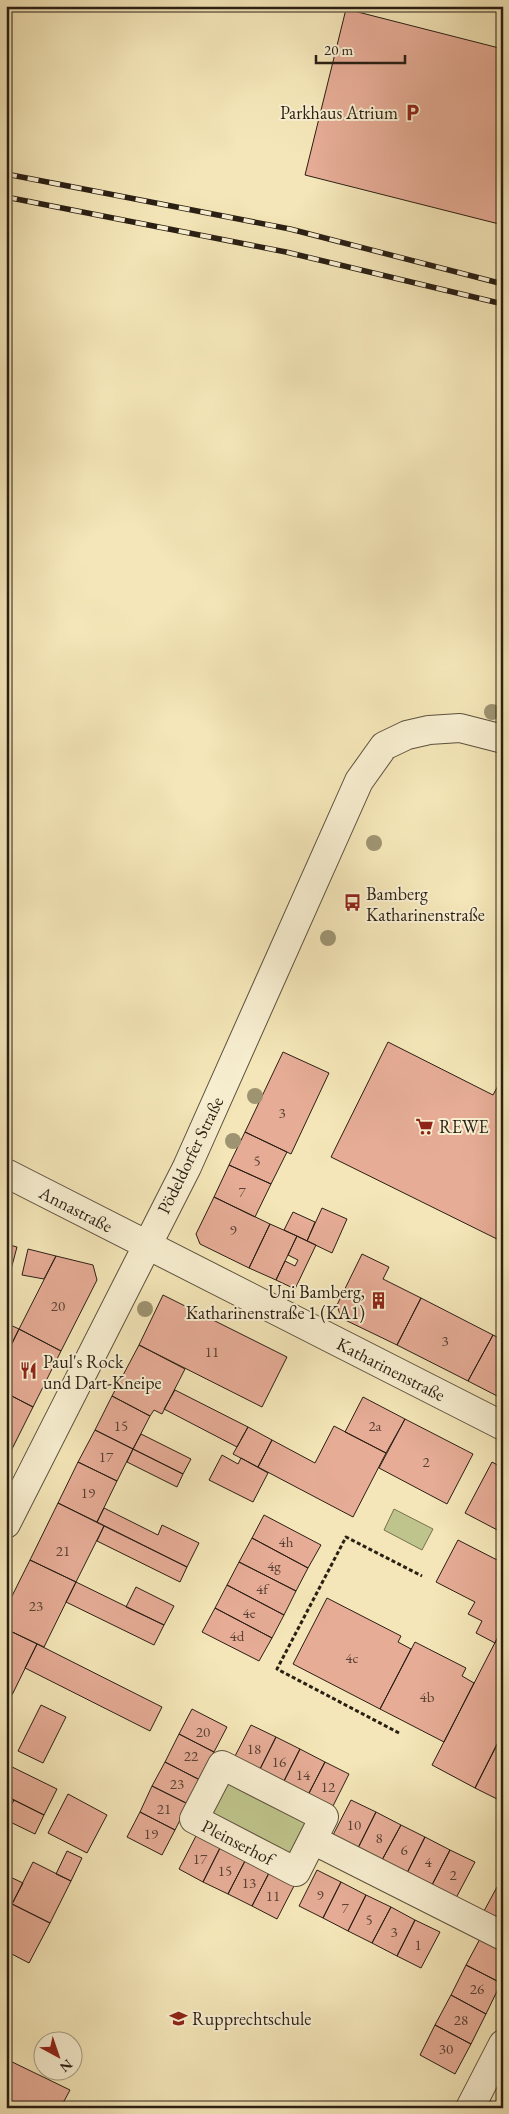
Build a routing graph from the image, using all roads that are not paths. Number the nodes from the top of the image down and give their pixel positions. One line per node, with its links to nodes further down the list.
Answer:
1 (503, 739): 3 (street, Pödeldorfer Straße)
2 (6, 1173): 3 (street, Annastraße)
3 (147, 1244): 4 (street, Katharinenstraße); 5 (street, Pödeldorfer Straße)
4 (503, 1426)
5 (6, 1524)
6 (313, 1840): 6 (street, Pleinserhof); 7 (street)
7 (503, 1936)
8 (503, 2044): 9 (street)
9 (470, 2108)

